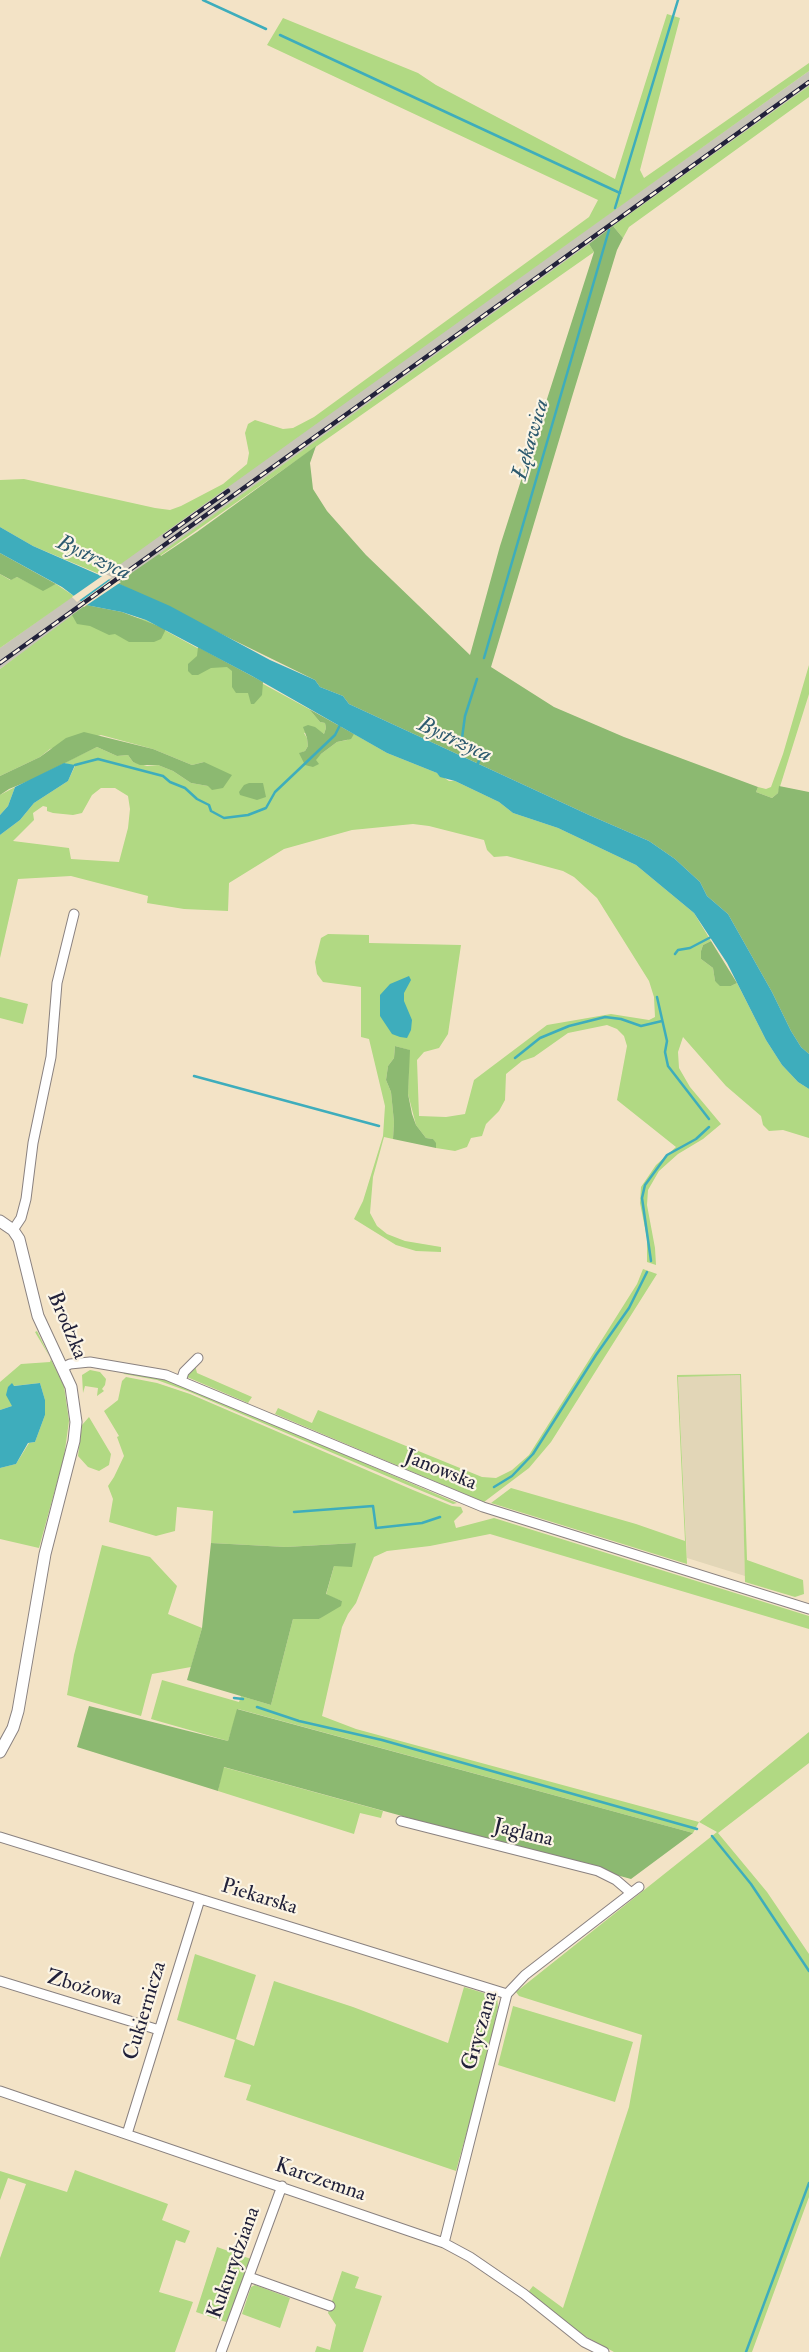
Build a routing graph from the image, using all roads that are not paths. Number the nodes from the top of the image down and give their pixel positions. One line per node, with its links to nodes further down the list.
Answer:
1 (74, 914): 3 (street)
2 (0, 1221): 3 (street)
3 (13, 1230): 5 (street, Brodzka)
4 (198, 1358): 6 (street)
5 (64, 1367): 6 (street, Janowska); 8 (street, Brodzka)
6 (180, 1381): 7 (street, Janowska)
7 (809, 1609)
8 (0, 1752)
9 (401, 1821): 12 (street, Jaglana)
10 (0, 1837): 13 (street, Piekarska)
11 (640, 1886): 12 (street, Gryczana)
12 (630, 1892): 15 (street, Gryczana)
13 (200, 1899): 15 (street, Piekarska); 16 (street, Cukiernicza)
14 (0, 1981): 16 (street, Zbożowa)
15 (507, 1994): 20 (street, Gryczana)
16 (158, 2030): 18 (street, Cukiernicza)
17 (0, 2092): 18 (street, Karczemna)
18 (127, 2134): 19 (street, Karczemna)
19 (282, 2186): 20 (street, Karczemna); 21 (street, Kukurydziana)
20 (444, 2242): 24 (street, Karczemna)
21 (249, 2277): 22 (street); 23 (street, Kukurydziana)
22 (330, 2306)
23 (221, 2352)
24 (604, 2352)

